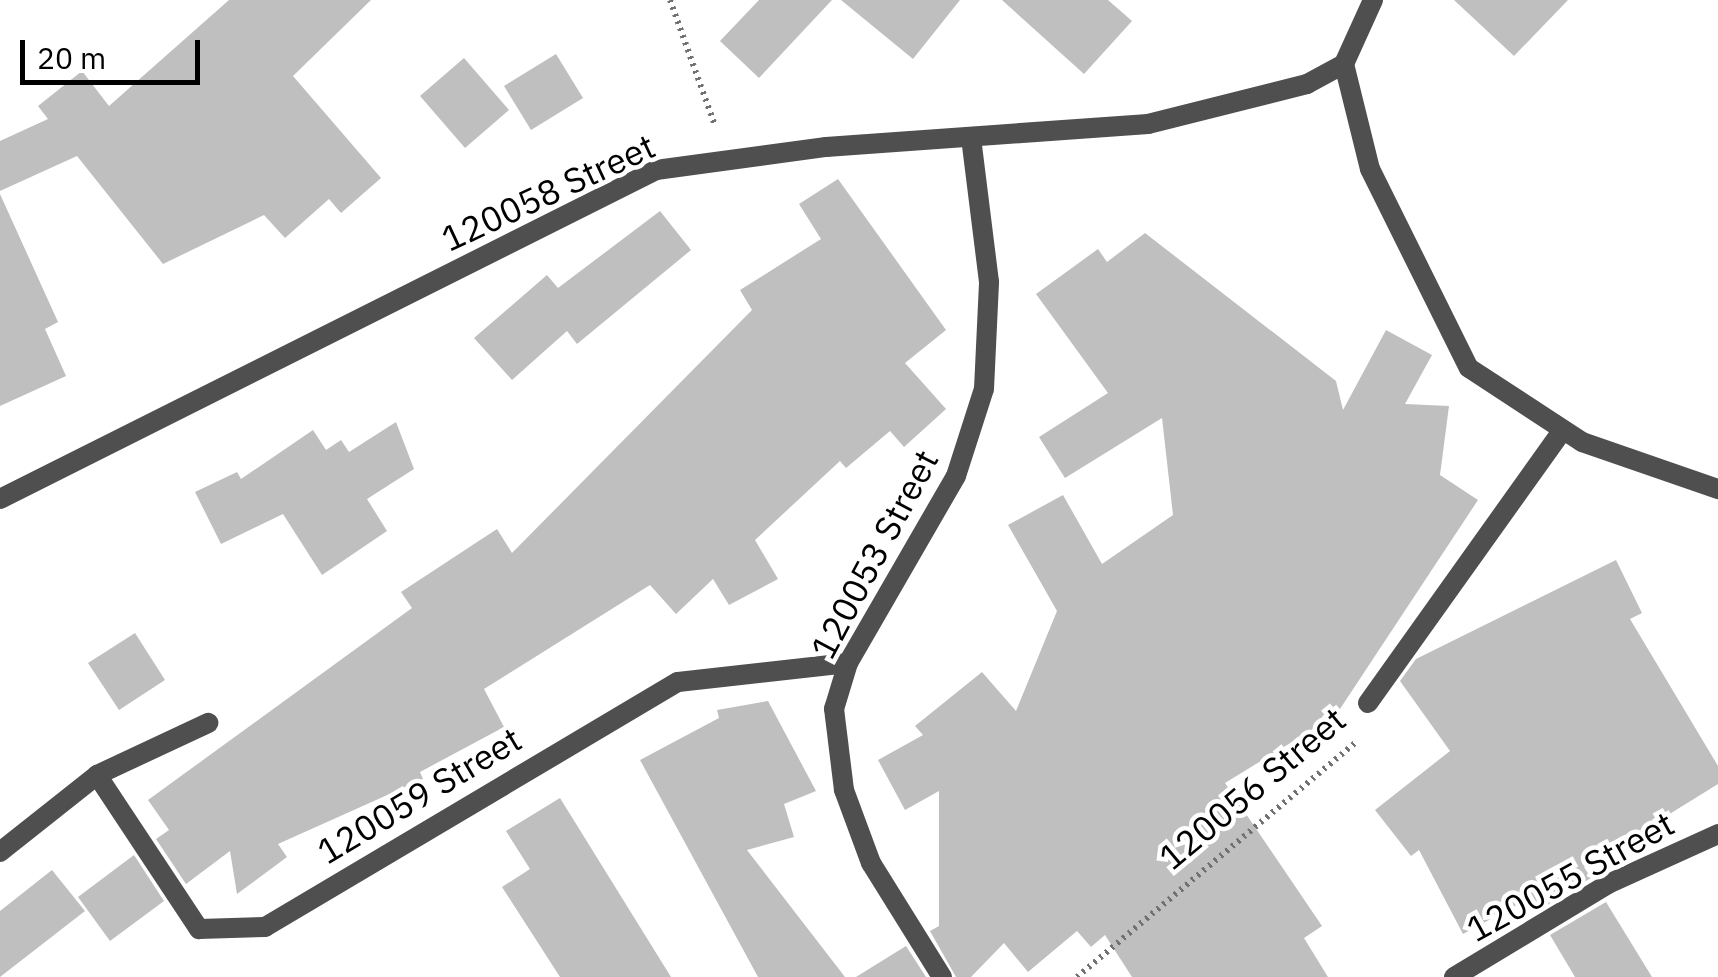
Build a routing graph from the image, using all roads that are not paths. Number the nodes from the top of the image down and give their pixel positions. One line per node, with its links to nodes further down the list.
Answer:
1 (1373, 0): 2 (street)
2 (1344, 64): 3 (street, 120058 Street); 4 (street)
3 (971, 138): 6 (street, 120058 Street); 7 (street, 120053 Street)
4 (1562, 430): 5 (street); 8 (street, 120056 Street)
5 (1718, 488)
6 (0, 499)
7 (848, 663): 10 (street, 120059 Street); 13 (street, 120053 Street)
8 (1368, 703)
9 (208, 723): 10 (street)
10 (97, 775): 12 (street)
11 (1718, 834): 14 (street, 120055 Street)
12 (0, 852)
13 (942, 977)
14 (1454, 977)

